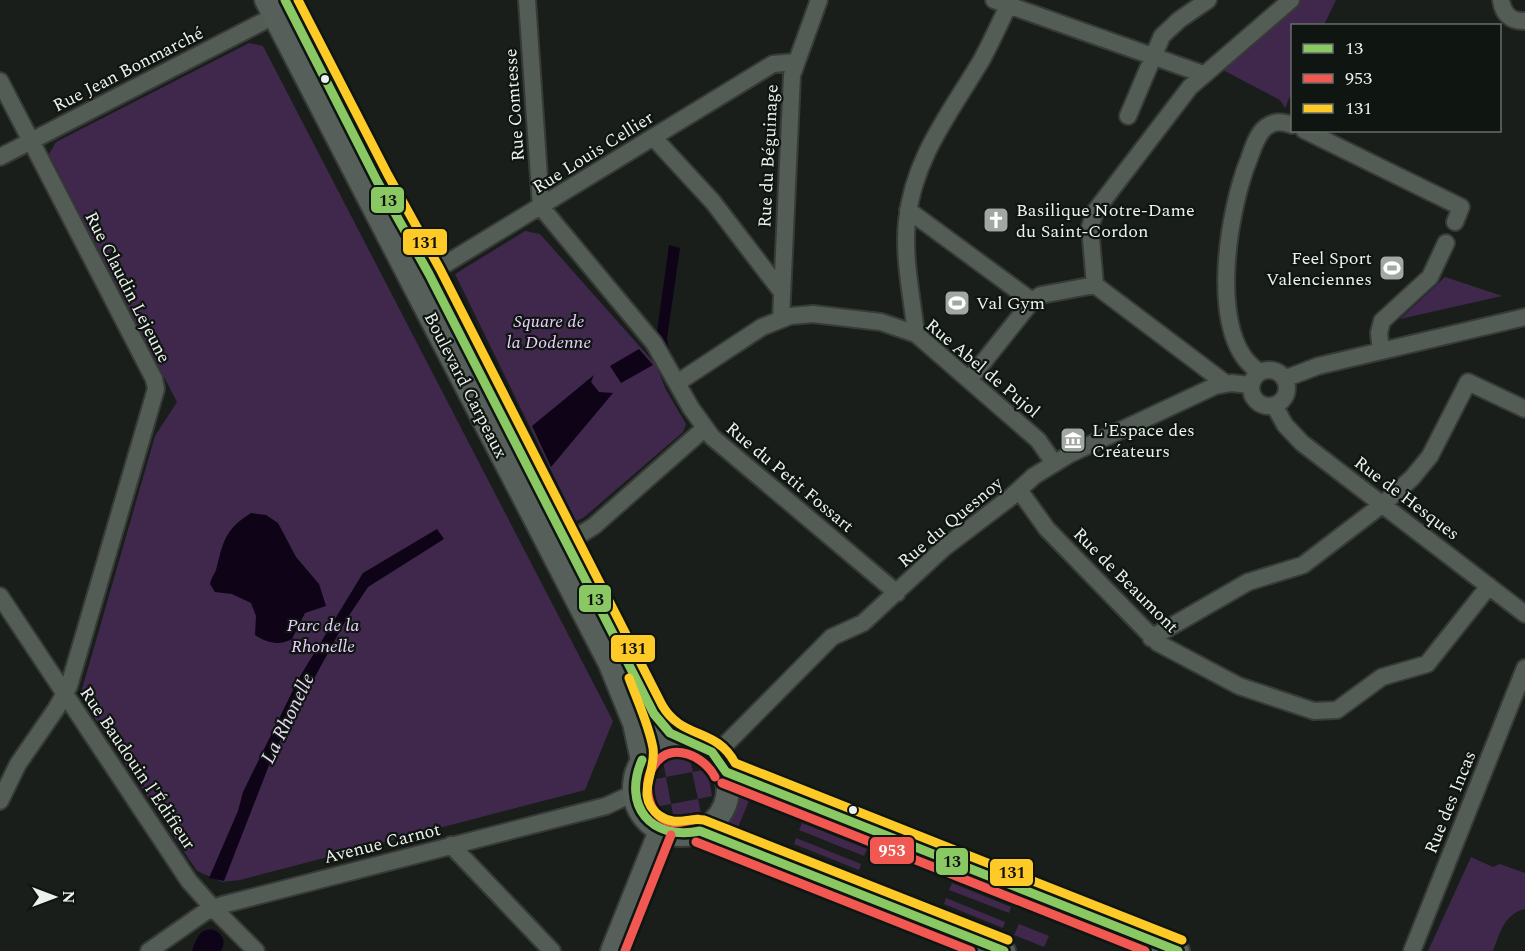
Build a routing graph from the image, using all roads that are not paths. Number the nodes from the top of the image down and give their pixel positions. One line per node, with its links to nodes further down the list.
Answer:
1 (527, 0): 19 (street, Rue Comtesse)
2 (819, 0): 10 (street, Rue du Béguinage)
3 (1208, 0): 9 (street)
4 (1291, 0): 11 (street)
5 (1502, 0): 8 (street)
6 (1005, 2): 9 (street); 20 (street)
7 (278, 4): 17 (street, Rue Jean Bonmarché); 23 (main road, Boulevard Carpeaux)
8 (1525, 21)
9 (1152, 56): 11 (street); 13 (street)
10 (795, 62): 16 (street, Rue Louis Cellier); 25 (street, Rue du Béguinage)
11 (1203, 74): 24 (street)
12 (0, 81): 17 (street, Rue Claudin Lejeune)
13 (1128, 116)
14 (1289, 124): 31 (street)
15 (1308, 132): 21 (street)
16 (654, 138): 19 (street, Rue Louis Cellier); 25 (street)
17 (31, 141): 18 (street, Rue Jean Bonmarché); 49 (street, Rue Claudin Lejeune)
18 (0, 156)
19 (541, 207): 23 (street, Rue Louis Cellier); 34 (street, Rue du Petit Fossart)
20 (908, 210): 26 (street); 29 (street)
21 (1458, 214)
22 (1446, 243): 30 (street)
23 (421, 279): 42 (main road, Boulevard Carpeaux); 51 (main road, Boulevard Carpeaux)
24 (1095, 285): 26 (street); 35 (street)
25 (782, 291): 28 (street, Rue du Béguinage)
26 (1032, 301): 33 (street)
27 (1525, 317): 30 (street)
28 (782, 319): 29 (street, Rue Abel de Pujol); 34 (street, Rue Abel de Pujol)
29 (916, 334): 33 (street, Rue Abel de Pujol)
30 (1381, 351): 32 (street)
31 (1256, 379): 32 (street); 35 (street, Rue du Quesnoy); 36 (street)
32 (1284, 379): 36 (street)
33 (969, 380): 39 (street, Rue Abel de Pujol)
34 (677, 383): 38 (street, Rue du Petit Fossart)
35 (1225, 383): 39 (street, Rue du Quesnoy)
36 (1274, 405): 41 (street, Rue de Hesques)
37 (1525, 409): 41 (street)
38 (705, 428): 42 (street); 44 (street, Rue du Petit Fossart)
39 (1054, 463): 40 (street, Rue du Quesnoy)
40 (1019, 490): 44 (street, Rue du Quesnoy); 47 (street, Rue de Beaumont)
41 (1383, 504): 43 (street, Rue de Hesques); 47 (street)
42 (567, 543): 50 (main road, Boulevard Carpeaux)
43 (1489, 586): 46 (street, Rue de Hesques); 47 (street, Rue de Beaumont)
44 (897, 593): 52 (street, Rue du Quesnoy)
45 (0, 596): 49 (street, Rue Baudouin l'Édifieur)
46 (1520, 610)
47 (1151, 638)
48 (1525, 668): 65 (street, Rue des Incas)
49 (66, 694): 54 (street, Rue Claudin Lejeune); 58 (street, Rue Baudouin l'Édifieur)
50 (682, 740): 51 (main road); 52 (main road)
51 (642, 760): 53 (main road)
52 (720, 763): 56 (main road); 64 (main road)
53 (634, 793): 55 (main road); 57 (street, Avenue Carnot)
54 (0, 801)
55 (660, 831): 56 (main road); 62 (main road)
56 (700, 831): 63 (main road)
57 (451, 845): 58 (street, Avenue Carnot); 61 (street)
58 (213, 908): 59 (street, Avenue Carnot); 60 (street, Rue Baudouin l'Édifieur)
59 (149, 951)
60 (256, 951)
61 (552, 951)
62 (612, 951)
63 (1004, 951)
64 (1178, 951)
65 (1412, 951)

